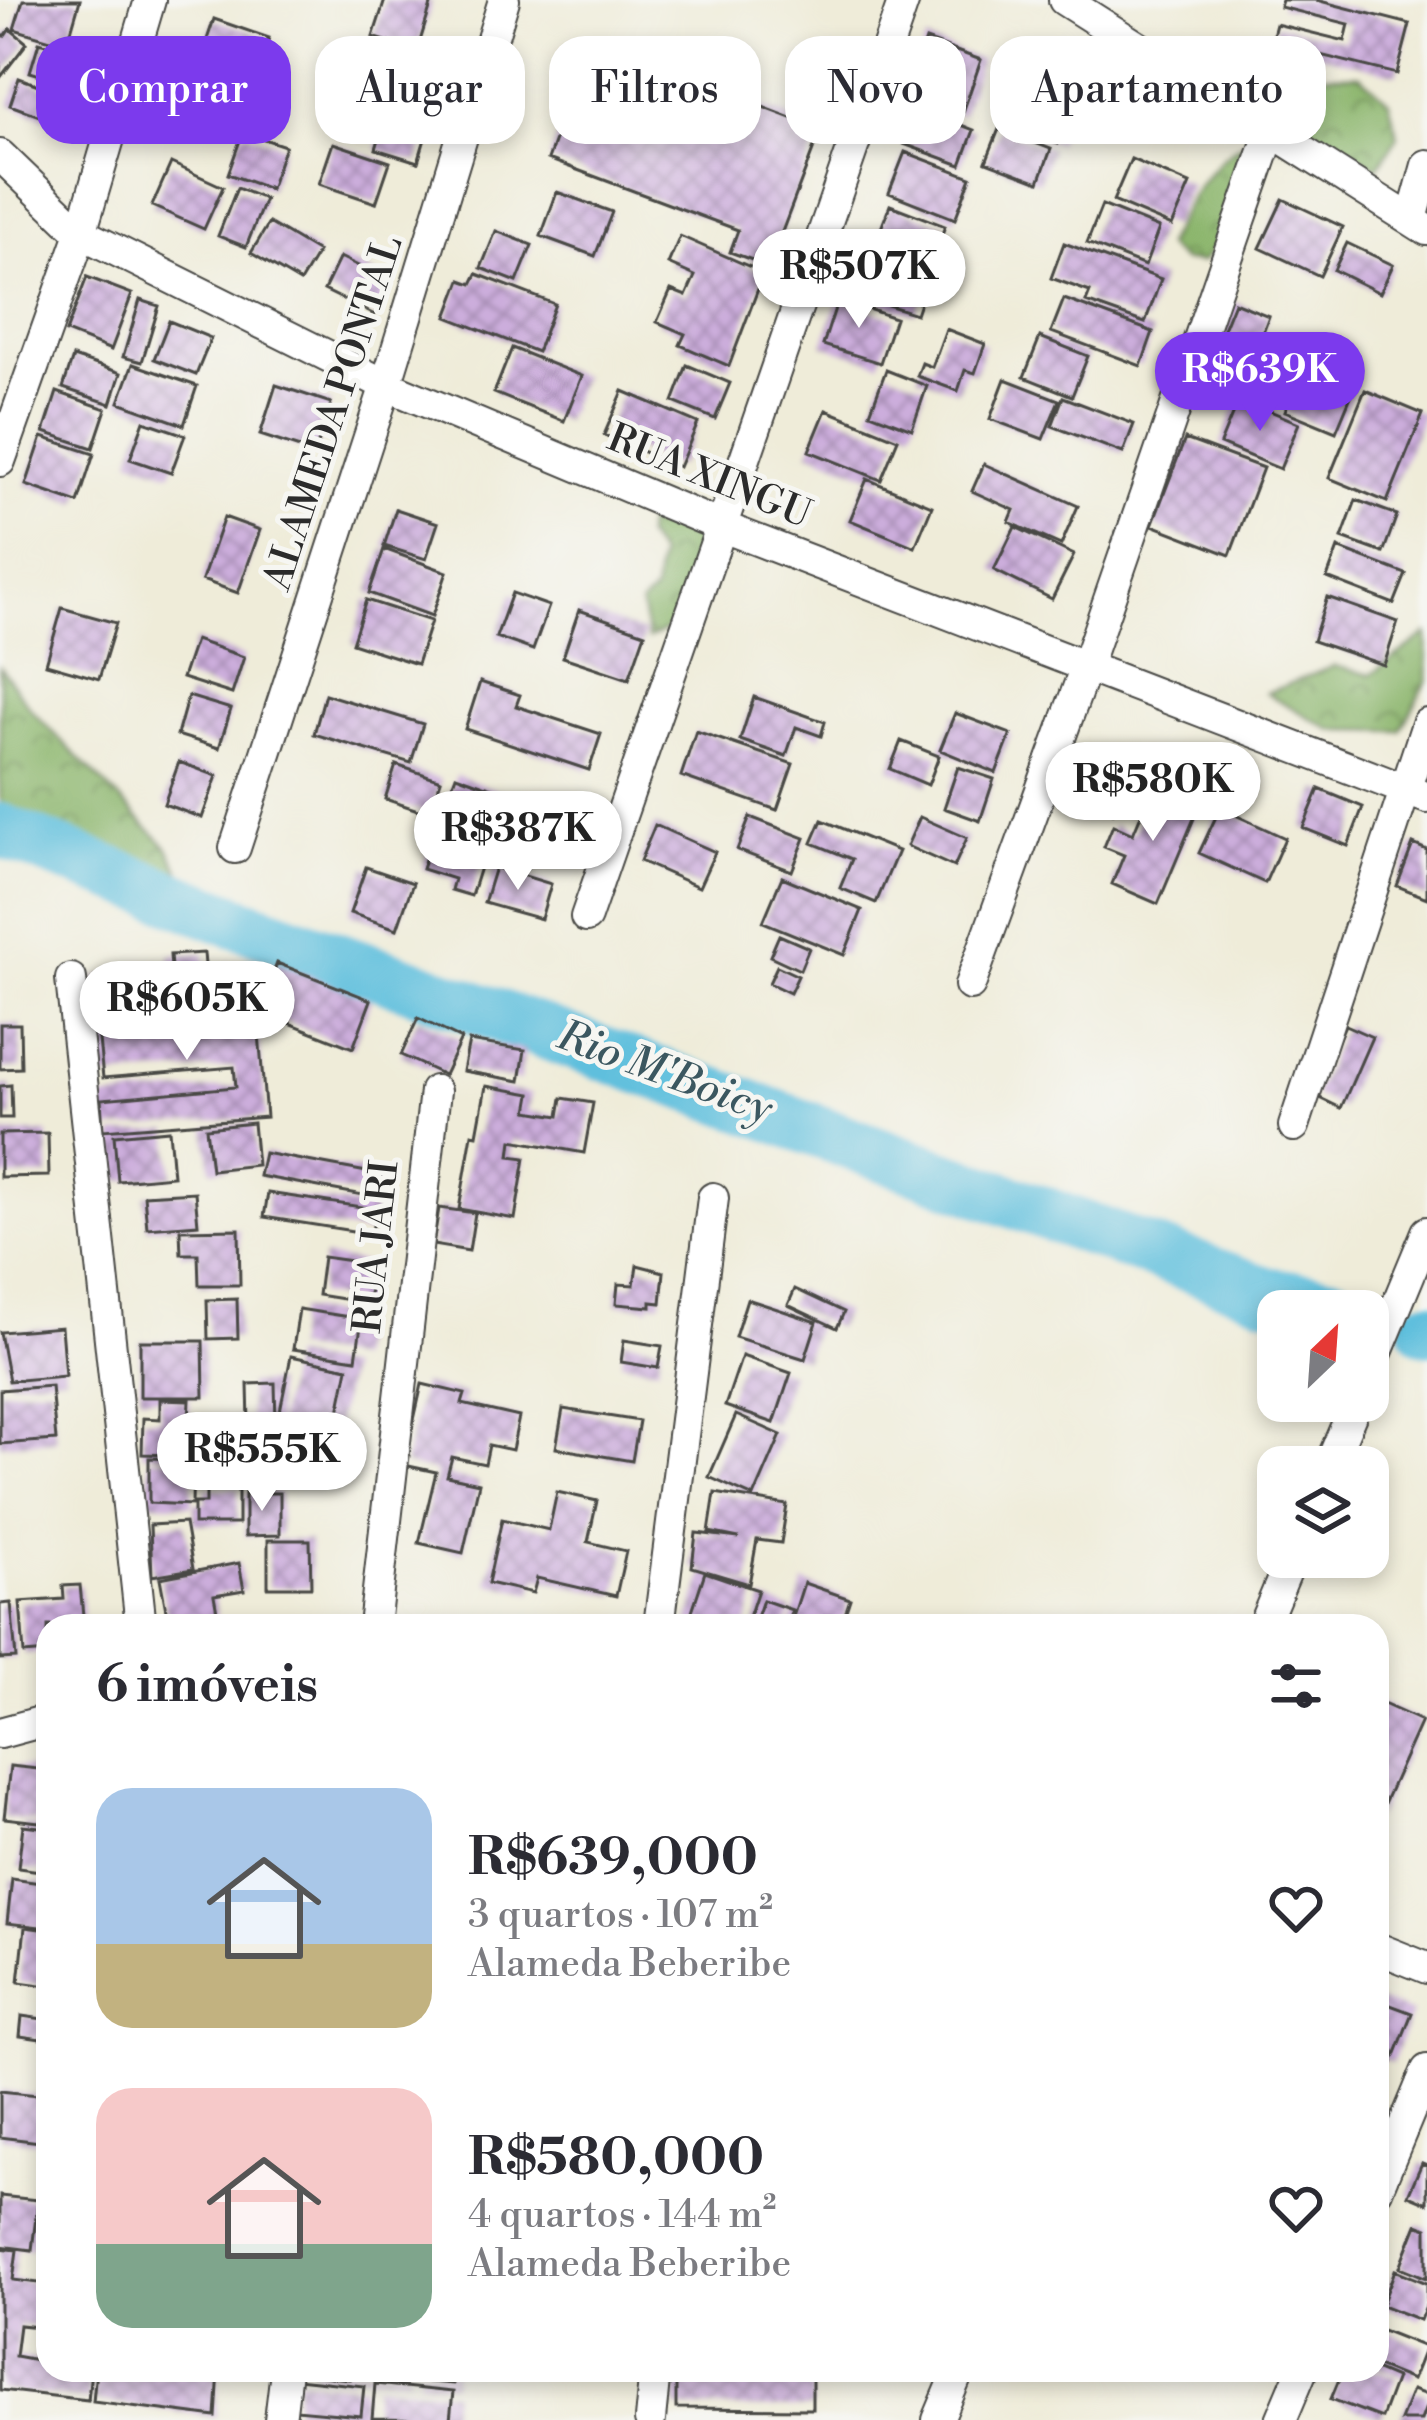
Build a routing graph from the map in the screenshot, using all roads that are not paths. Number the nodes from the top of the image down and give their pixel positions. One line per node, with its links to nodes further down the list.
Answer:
1 (150, 0): 11 (street)
2 (504, 0): 12 (street, ALAMEDA PONTAL)
3 (904, 0): 14 (street)
4 (1082, 5): 5 (street)
5 (1127, 36)
6 (1267, 144): 15 (street)
7 (1287, 144): 10 (street)
8 (0, 155): 11 (street, RUA XINGU)
9 (1427, 165): 10 (street)
10 (1419, 224)
11 (81, 232): 12 (street, RUA XINGU); 13 (street)
12 (386, 386): 14 (street, RUA XINGU); 18 (street, ALAMEDA PONTAL)
13 (0, 461)
14 (723, 527): 15 (street, RUA XINGU); 19 (street)
15 (1084, 669): 17 (street, RUA XINGU); 21 (street)
16 (1427, 724): 17 (street)
17 (1416, 794): 23 (street)
18 (235, 848)
19 (586, 917)
20 (70, 979): 28 (street)
21 (970, 985)
22 (435, 1091): 29 (street, RUA JARI)
23 (1294, 1126)
24 (713, 1198): 30 (street)
25 (1427, 1232): 26 (street)
26 (1389, 1323)
27 (1283, 1578): 31 (street)
28 (140, 1614)
29 (375, 1614)
30 (661, 1614)
31 (1268, 1614)
32 (36, 1723): 33 (street)
33 (0, 1733)
34 (1389, 1953): 35 (street)
35 (1427, 1968)
36 (1427, 2070): 37 (street)
37 (1389, 2161)
38 (285, 2382): 42 (street)
39 (654, 2382): 43 (street)
40 (953, 2382): 44 (street)
41 (1297, 2382): 45 (street)
42 (280, 2420)
43 (650, 2420)
44 (938, 2420)
45 (1281, 2420)

